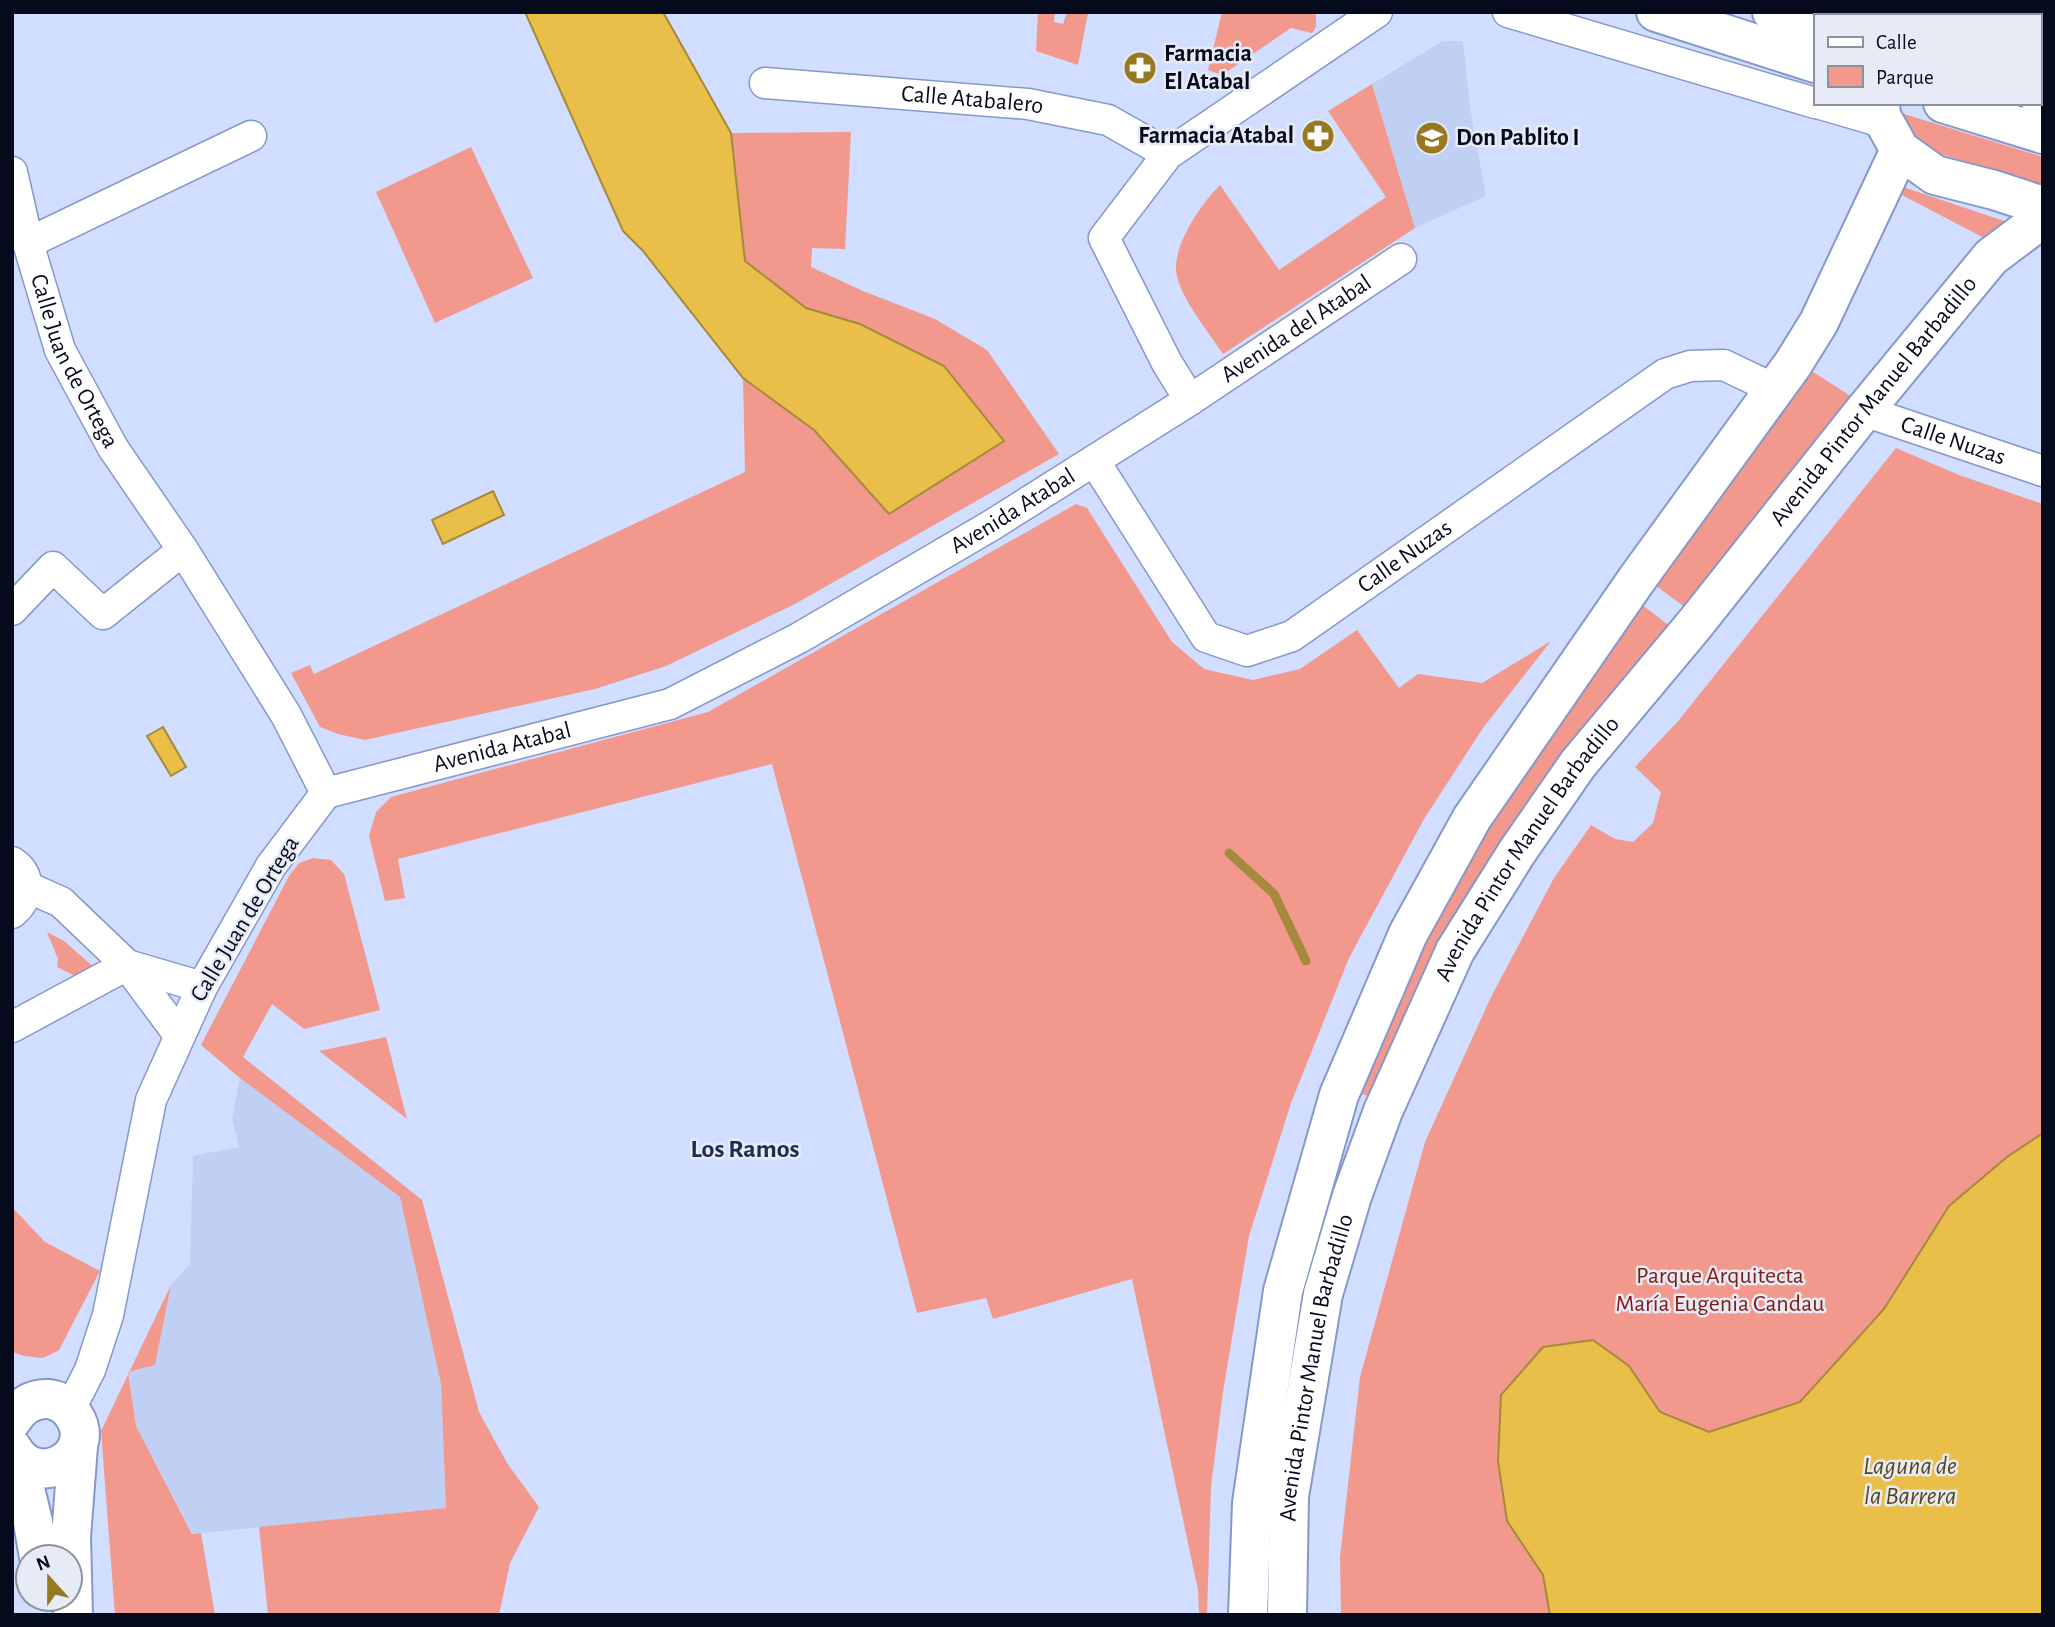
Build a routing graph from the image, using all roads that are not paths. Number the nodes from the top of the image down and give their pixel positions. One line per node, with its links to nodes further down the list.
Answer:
1 (1377, 12): 14 (street)
2 (1508, 12): 8 (street)
3 (1657, 12): 6 (main road)
4 (1772, 12): 5 (main road)
5 (1814, 27)
6 (1814, 63)
7 (765, 83): 14 (street, Calle Atabalero)
8 (1814, 102)
9 (1822, 105): 11 (street)
10 (1949, 105): 12 (main road)
11 (1889, 126): 16 (main road); 20 (main road, Avenida Pintor Manuel Barbadillo)
12 (2043, 134)
13 (251, 136): 18 (street, Calle Juan de Ortega)
14 (1168, 154): 21 (street)
15 (12, 172): 18 (street, Calle Juan de Ortega)
16 (2043, 206)
17 (2043, 218): 22 (main road, Avenida Pintor Manuel Barbadillo)
18 (28, 243): 25 (street, Calle Juan de Ortega)
19 (1401, 259): 21 (street, Avenida del Atabal)
20 (1776, 390): 23 (street, Calle Nuzas); 40 (main road, Avenida Pintor Manuel Barbadillo)
21 (1190, 400): 23 (street, Avenida Atabal)
22 (1864, 411): 24 (street, Calle Nuzas); 41 (main road, Avenida Pintor Manuel Barbadillo)
23 (1095, 461): 27 (street, Avenida Atabal)
24 (2043, 471)
25 (183, 550): 26 (street); 27 (street, Calle Juan de Ortega)
26 (12, 610)
27 (326, 793): 31 (street, Calle Juan de Ortega)
28 (20, 875): 29 (street); 30 (street)
29 (12, 913)
30 (127, 965): 31 (street); 32 (street); 33 (street)
31 (202, 987): 33 (street, Calle Juan de Ortega)
32 (12, 1027)
33 (179, 1035): 34 (street, Calle Juan de Ortega)
34 (70, 1409): 35 (main road); 36 (main road)
35 (13, 1431): 36 (main road); 38 (main road)
36 (78, 1446): 37 (main road)
37 (74, 1507): 38 (street); 39 (main road)
38 (36, 1539)
39 (72, 1615)
40 (1248, 1615)
41 (1287, 1615)

